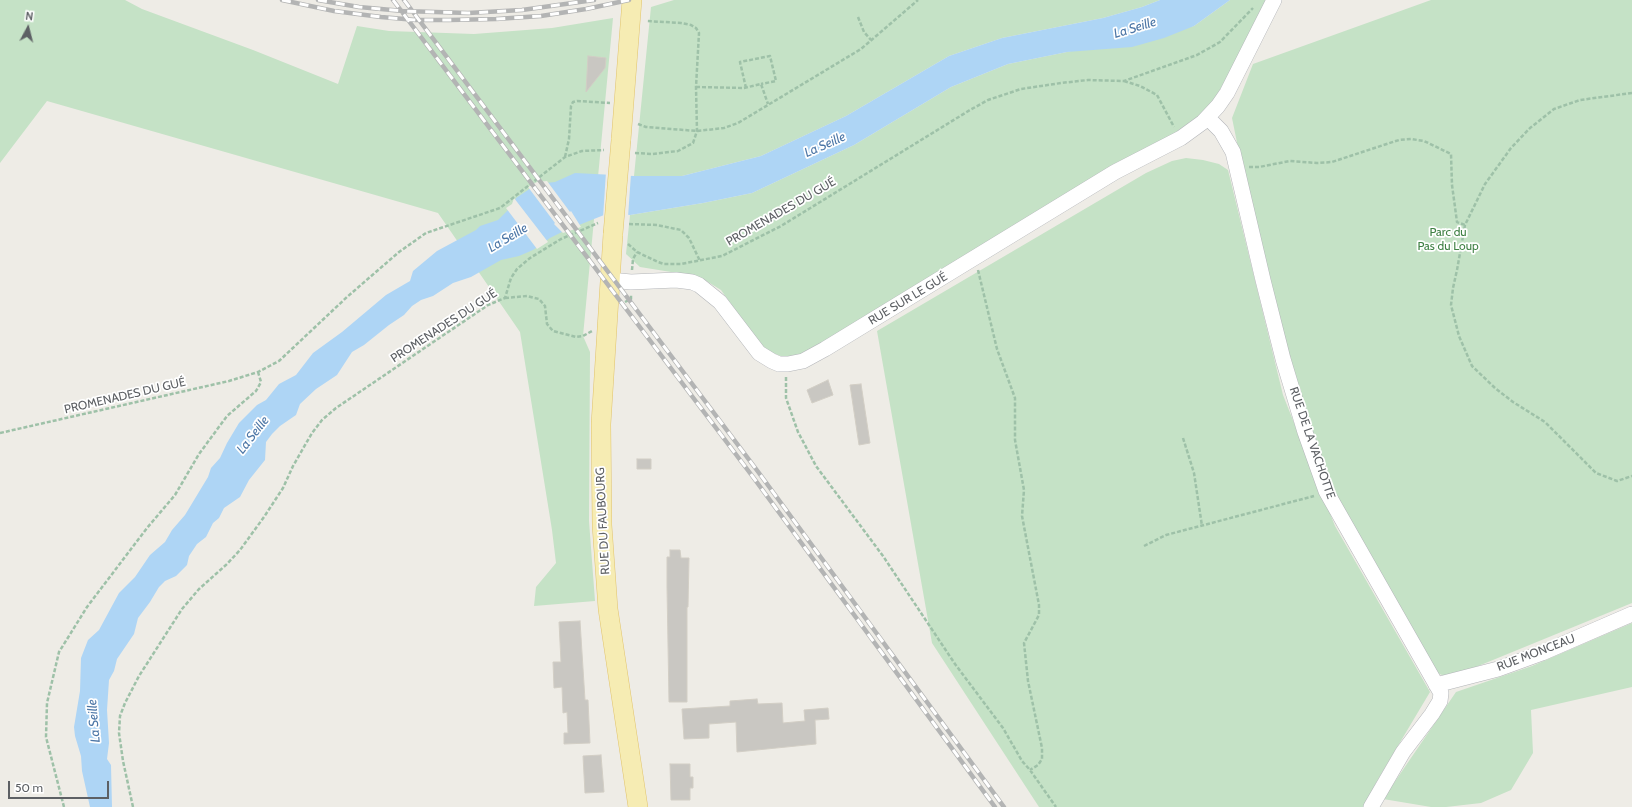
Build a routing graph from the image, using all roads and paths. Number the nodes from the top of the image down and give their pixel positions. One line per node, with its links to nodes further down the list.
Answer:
1 (632, 0): 13 (main road, RUE DU FAUBOURG)
2 (918, 0): 7 (path)
3 (1274, 0): 15 (street, RUE SUR LE GUÉ)
4 (1256, 6): 8 (path, PROMENADES DU GUÉ)
5 (858, 17): 7 (path)
6 (647, 21): 10 (path)
7 (871, 40): 14 (path)
8 (1124, 81): 18 (path); 25 (path, PROMENADES DU GUÉ)
9 (761, 84): 11 (path); 11 (path); 14 (path)
10 (696, 86): 11 (path); 17 (path)
11 (746, 88)
12 (1632, 93): 22 (path)
13 (624, 104): 19 (main road, RUE DU FAUBOURG); 20 (path)
14 (768, 104): 17 (path)
15 (1208, 118): 18 (street, RUE SUR LE GUÉ); 21 (street, RUE DE LA VACHOTTE)
16 (635, 124): 17 (path)
17 (697, 131): 19 (path, PROMENADES DU GUÉ)
18 (1180, 138): 24 (street, RUE SUR LE GUÉ)
19 (619, 148): 20 (path, PROMENADES DU GUÉ); 23 (main road, RUE DU FAUBOURG, bridge)
20 (565, 157): 30 (path, PROMENADES DU GUÉ)
21 (1236, 168): 22 (path); 34 (street, RUE DE LA VACHOTTE)
22 (1465, 225): 33 (path)
23 (612, 231): 25 (path); 25 (path, PROMENADES DU GUÉ); 26 (main road, RUE DU FAUBOURG); 27 (path, PROMENADES DU GUÉ)
24 (974, 258): 29 (street, RUE SUR LE GUÉ); 39 (path)
25 (700, 261)
26 (610, 280): 28 (main road, RUE DU FAUBOURG); 29 (street, RUE SUR LE GUÉ)
27 (505, 298): 28 (path); 41 (path, PROMENADES DU GUÉ)
28 (608, 317): 42 (main road, RUE DU FAUBOURG)
29 (788, 364): 39 (path)
30 (258, 372): 31 (path, PROMENADES DU GUÉ); 40 (path)
31 (0, 433)
32 (1183, 438): 35 (path)
33 (1632, 476)
34 (1326, 491): 35 (path); 38 (street, RUE DE LA VACHOTTE)
35 (1202, 526): 36 (path)
36 (1144, 546)
37 (1632, 614): 38 (street, RUE MONCEAU)
38 (1436, 685): 44 (street, RUE DE LA VACHOTTE)
39 (1030, 770): 43 (path)
40 (64, 807)
41 (133, 807)
42 (638, 807)
43 (1056, 807)
44 (1371, 807)

